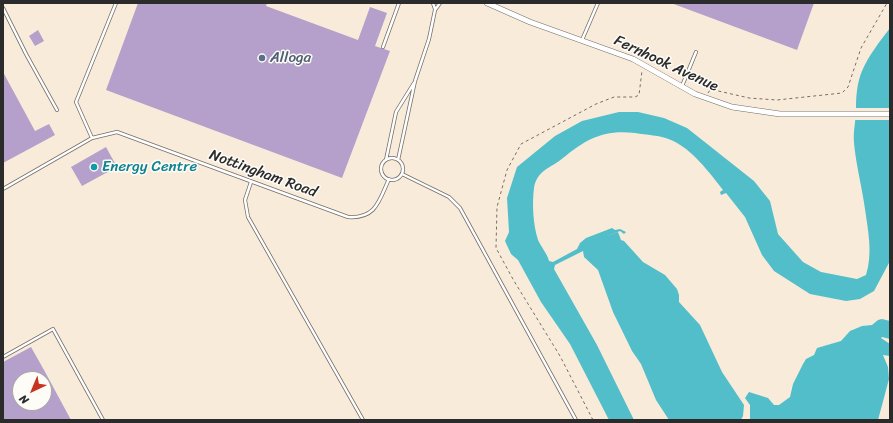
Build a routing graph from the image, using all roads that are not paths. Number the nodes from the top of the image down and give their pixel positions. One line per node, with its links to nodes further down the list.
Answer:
1 (116, 3): 16 (lane)
2 (399, 3): 10 (lane)
3 (433, 3): 8 (lane)
4 (440, 3): 8 (lane)
5 (487, 3): 9 (street, Fernhook Avenue)
6 (598, 3): 9 (lane)
7 (3, 8): 14 (lane)
8 (435, 10): 12 (lane)
9 (582, 40): 13 (street, Fernhook Avenue)
10 (384, 47)
11 (696, 52): 13 (lane)
12 (415, 81): 17 (lane); 18 (lane)
13 (681, 87): 15 (street, Fernhook Avenue)
14 (57, 110)
15 (890, 114)
16 (92, 138): 21 (lane, Nottingham Road); 22 (lane, Nottingham Road)
17 (386, 160): 18 (lane); 20 (lane)
18 (398, 160): 19 (lane)
19 (402, 174): 20 (lane); 26 (lane)
20 (389, 179): 21 (lane, Nottingham Road)
21 (252, 182): 25 (lane)
22 (3, 189)
23 (3, 357): 24 (lane)
24 (103, 420)
25 (363, 420)
26 (576, 420)

